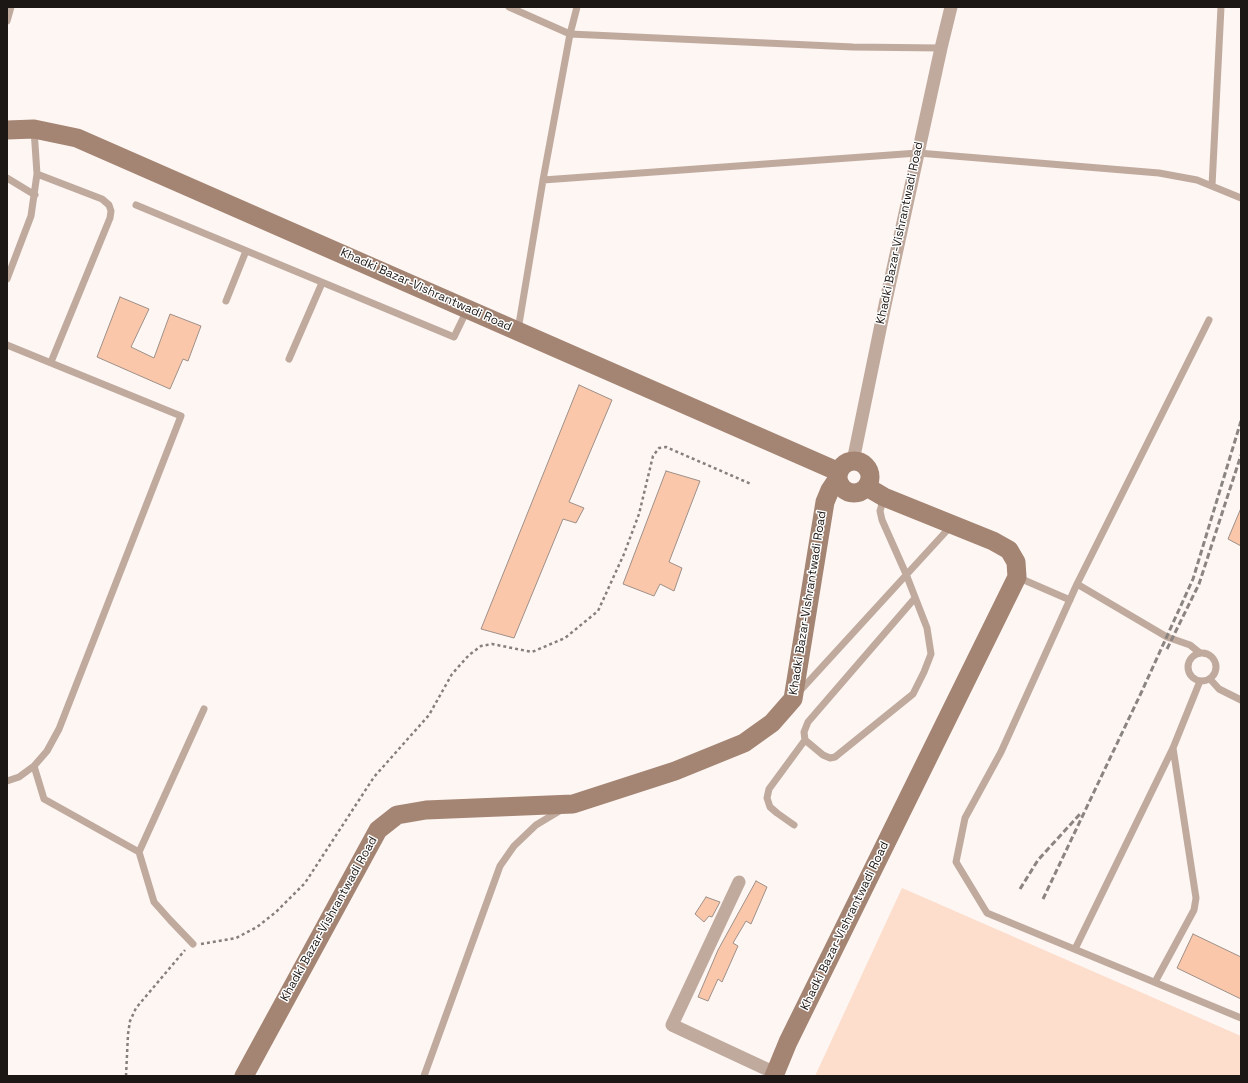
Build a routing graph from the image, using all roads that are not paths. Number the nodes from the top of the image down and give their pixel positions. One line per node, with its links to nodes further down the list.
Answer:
1 (11, 7): 6 (lane)
2 (509, 7): 7 (lane)
3 (576, 7): 7 (lane)
4 (951, 7): 8 (street, Khadki Bazar-Vishrantwadi Road)
5 (1221, 7): 15 (lane)
6 (7, 21)
7 (570, 34): 8 (lane); 14 (lane)
8 (941, 48): 11 (street, Khadki Bazar-Vishrantwadi Road)
9 (34, 129): 10 (street, Khadki Bazar-Vishrantwadi Road); 12 (lane); 23 (street, Khadki Bazar-Vishrantwadi Road)
10 (7, 130)
11 (918, 153): 14 (lane); 15 (lane); 29 (street, Khadki Bazar-Vishrantwadi Road)
12 (37, 174): 16 (lane); 28 (lane)
13 (7, 178): 16 (lane)
14 (543, 180): 25 (lane)
15 (1212, 186): 17 (lane)
16 (35, 195): 20 (lane)
17 (1241, 198)
18 (136, 205): 19 (lane)
19 (246, 251): 21 (lane); 22 (lane)
20 (7, 279)
21 (322, 282): 23 (lane); 27 (lane)
22 (226, 301)
23 (468, 308): 25 (street, Khadki Bazar-Vishrantwadi Road)
24 (1209, 320): 35 (lane)
25 (518, 330): 29 (street, Khadki Bazar-Vishrantwadi Road)
26 (7, 345): 28 (lane)
27 (289, 359)
28 (51, 362): 46 (lane)
29 (843, 470): 30 (street); 30 (street); 41 (street, Khadki Bazar-Vishrantwadi Road)
30 (867, 487): 31 (street)
31 (884, 497): 32 (street); 33 (lane)
32 (952, 525): 33 (lane); 34 (street)
33 (906, 574): 36 (lane); 41 (lane)
34 (1017, 577): 37 (lane); 56 (street, Khadki Bazar-Vishrantwadi Road)
35 (1077, 584): 37 (lane); 38 (lane)
36 (915, 598): 44 (lane); 44 (lane)
37 (1070, 600): 53 (lane)
38 (1200, 653): 39 (lane); 40 (lane)
39 (1210, 678): 40 (lane); 42 (lane)
40 (1200, 681): 45 (lane)
41 (793, 699): 48 (street, Khadki Bazar-Vishrantwadi Road)
42 (1241, 700)
43 (204, 709): 50 (lane)
44 (805, 740): 49 (lane)
45 (1173, 748): 53 (lane); 54 (lane)
46 (34, 766): 47 (lane); 50 (lane)
47 (7, 781)
48 (572, 804): 57 (street, Khadki Bazar-Vishrantwadi Road); 58 (lane)
49 (794, 825)
50 (139, 852): 52 (lane)
51 (739, 882): 56 (street)
52 (193, 944)
53 (1075, 949): 54 (lane)
54 (1155, 982): 55 (lane)
55 (1241, 1018)
56 (775, 1075)
57 (244, 1076)
58 (424, 1076)

